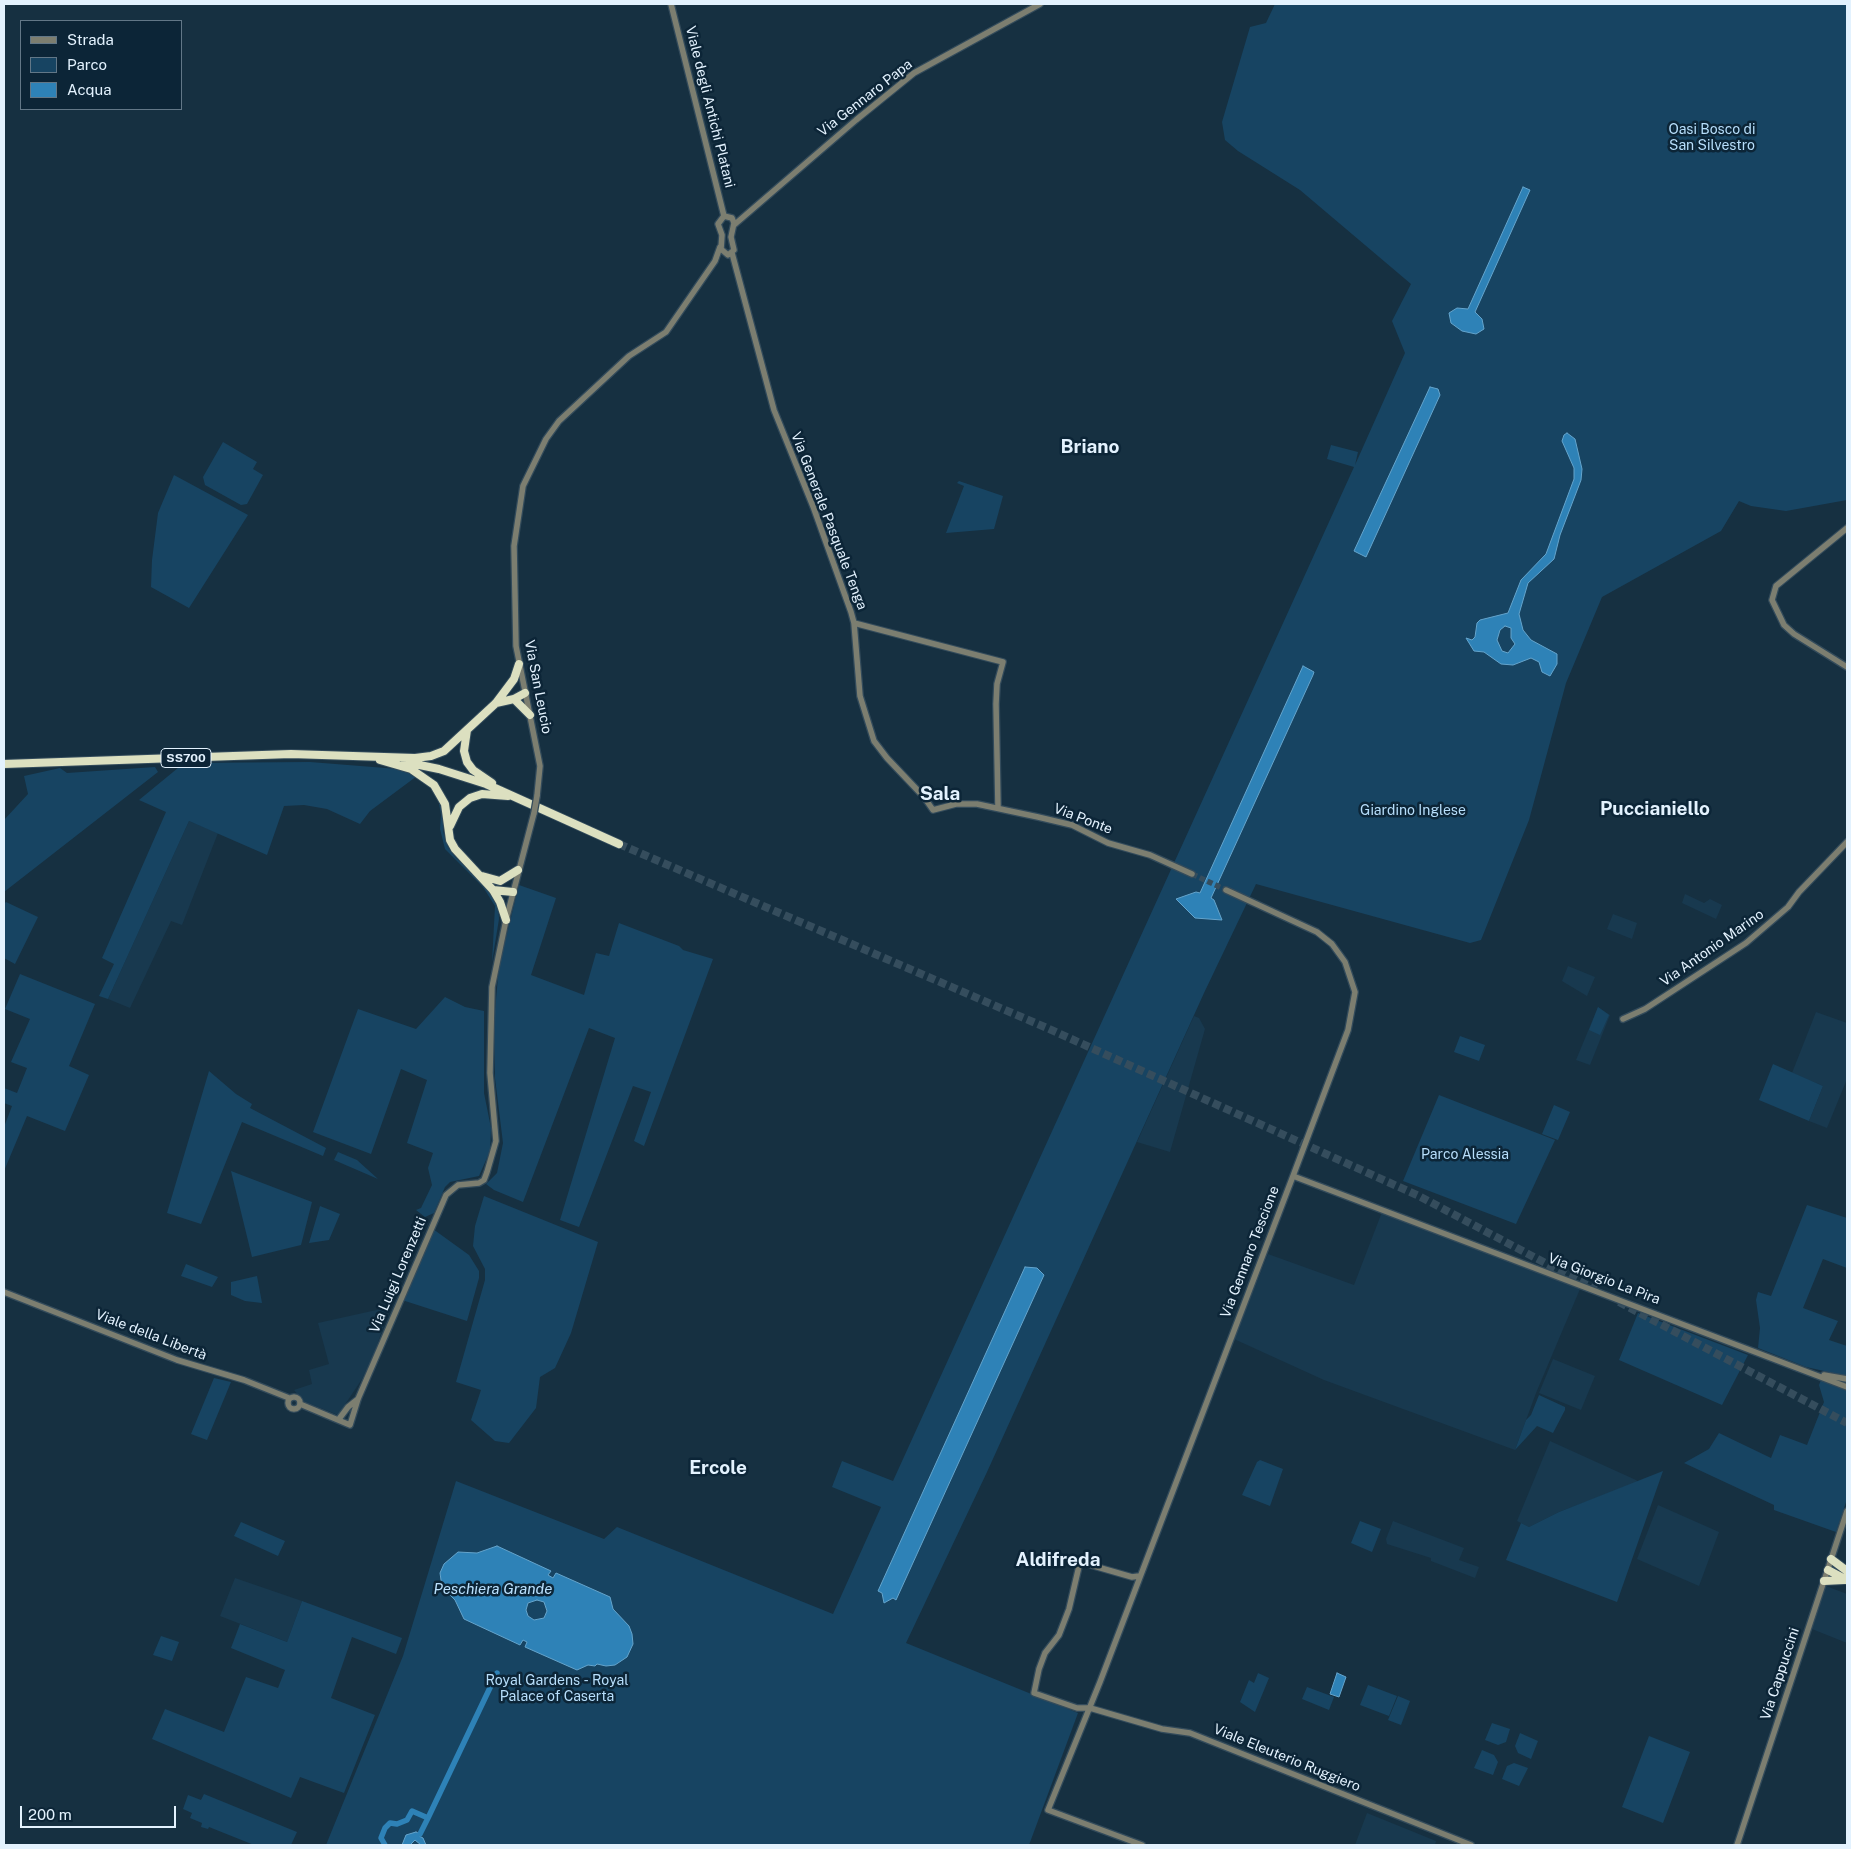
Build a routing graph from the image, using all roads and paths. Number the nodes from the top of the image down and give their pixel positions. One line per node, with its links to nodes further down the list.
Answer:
1 (671, 4): 4 (street, Viale degli Antichi Platani)
2 (1040, 4): 3 (street, Via Gennaro Papa)
3 (744, 215): 4 (street); 5 (street, Via Gennaro Papa)
4 (727, 216): 5 (street); 6 (street)
5 (734, 225): 7 (street)
6 (720, 247): 7 (street); 8 (street, Via San Leucio)
7 (729, 254): 8 (street, Via San Leucio); 10 (street, Via Generale Pasquale Tenga)
8 (715, 261): 11 (street, Via San Leucio)
9 (1847, 528): 12 (street)
10 (854, 623): 22 (street); 23 (street, Via Generale Pasquale Tenga)
11 (520, 664): 13 (highway, SS700); 14 (street, Via San Leucio)
12 (1847, 667)
13 (507, 690): 14 (highway); 16 (highway, SS700)
14 (525, 694): 15 (highway); 17 (street, Via San Leucio)
15 (514, 700): 16 (highway); 17 (highway)
16 (496, 703): 18 (highway, SS700)
17 (530, 715): 27 (street, Via San Leucio, bridge)
18 (467, 730): 19 (highway, SS700); 21 (highway, SS700)
19 (368, 757): 20 (highway, SS700); 21 (highway, SS700); 24 (highway, SS700)
20 (4, 764)
21 (518, 797): 24 (highway, SS700); 26 (highway, SS700)
22 (998, 807): 23 (street, Via Ponte); 28 (street, Via Ponte)
23 (933, 810)
24 (449, 829): 29 (highway, SS700)
25 (1847, 842): 35 (street, Via Antonio Marino)
26 (619, 844)
27 (518, 870): 30 (highway); 33 (street, Via San Leucio)
28 (1192, 874)
29 (482, 876): 30 (highway, SS700); 31 (highway, SS700)
30 (500, 881): 33 (highway, SS700)
31 (493, 890): 33 (highway); 34 (highway, SS700)
32 (1226, 890): 36 (street, Via Gennaro Tescione)
33 (513, 892): 34 (street, Via San Leucio)
34 (506, 920): 37 (street, Via San Leucio)
35 (1623, 1019)
36 (1293, 1176): 39 (street, Via Giorgio La Pira); 49 (street, Via Gennaro Tescione)
37 (480, 1183): 43 (street, Via Luigi Lorenzetti)
38 (4, 1292): 42 (street, Viale della Libertà)
39 (1812, 1373): 40 (street, Via Giorgio La Pira); 41 (street, Via Giorgio La Pira)
40 (1847, 1379)
41 (1847, 1387)
42 (290, 1398): 44 (street, Viale della Libertà); 44 (street, Viale della Libertà)
43 (358, 1399): 45 (street); 45 (street, Viale della Libertà)
44 (300, 1404): 45 (street, Viale della Libertà)
45 (340, 1420)
46 (1847, 1511): 47 (street, Via Cappuccini)
47 (1831, 1559): 48 (street, Via Cappuccini); 50 (highway)
48 (1828, 1570): 50 (highway); 51 (street, Via Cappuccini)
49 (1139, 1576): 52 (street, Via Gennaro Tescione); 52 (street, Viale Eleuterio Ruggiero)
50 (1846, 1577): 51 (highway)
51 (1824, 1581): 55 (street, Via Cappuccini)
52 (1090, 1708): 53 (street, Via Gennaro Tescione); 54 (street, Viale Eleuterio Ruggiero)
53 (1142, 1845)
54 (1471, 1845)
55 (1737, 1845)

